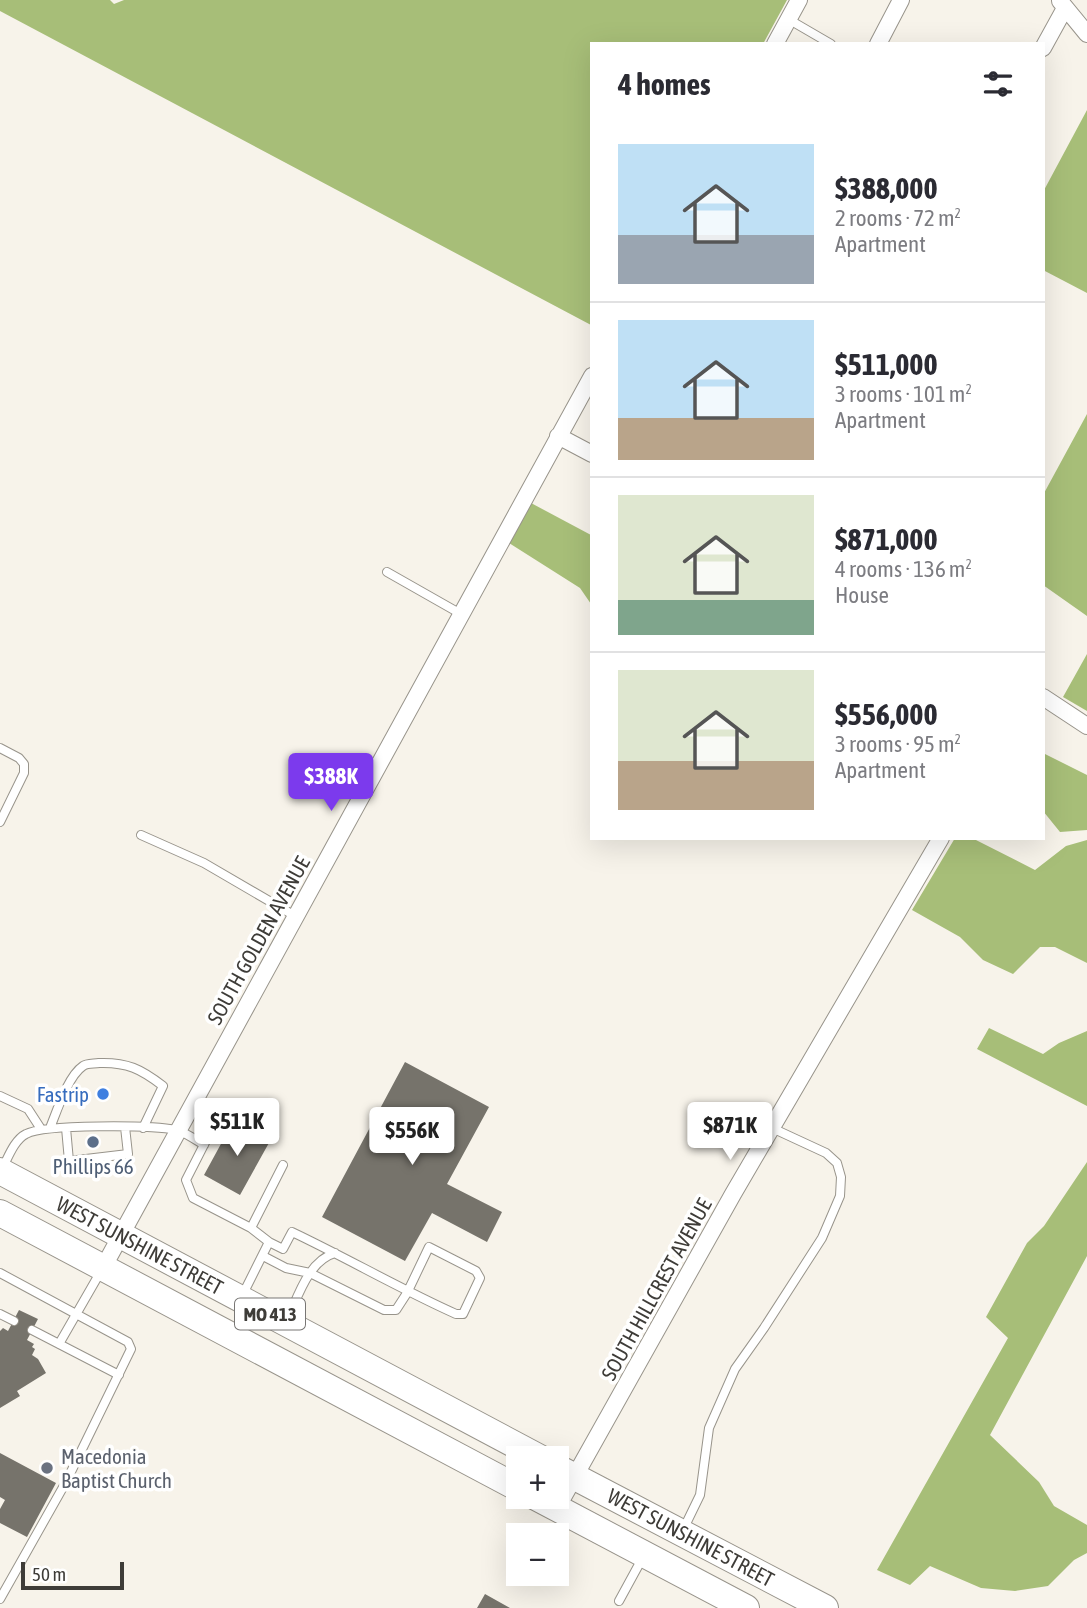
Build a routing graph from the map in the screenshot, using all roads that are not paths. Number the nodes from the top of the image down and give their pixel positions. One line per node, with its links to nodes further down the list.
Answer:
1 (799, 0): 4 (street)
2 (901, 0): 8 (street)
3 (1062, 4): 5 (street); 9 (street)
4 (788, 19): 6 (street); 7 (lane)
5 (1087, 34)
6 (776, 42)
7 (828, 42)
8 (879, 42)
9 (1045, 43)
10 (590, 380): 11 (street, SOUTH GOLDEN AVENUE)
11 (558, 436): 12 (street); 14 (street, SOUTH GOLDEN AVENUE)
12 (590, 452)
13 (387, 572): 14 (lane)
14 (461, 614): 21 (street, SOUTH GOLDEN AVENUE)
15 (1045, 697): 16 (street)
16 (1087, 726)
17 (0, 748): 18 (lane)
18 (0, 822)
19 (141, 835): 21 (lane)
20 (940, 840): 28 (street, SOUTH HILLCREST AVENUE)
21 (295, 916): 29 (street, SOUTH GOLDEN AVENUE)
22 (0, 1096): 25 (lane)
23 (125, 1127): 26 (lane); 26 (lane); 27 (lane)
24 (214, 1127): 30 (lane)
25 (46, 1128): 26 (lane); 27 (lane); 32 (lane)
26 (66, 1128)
27 (142, 1128): 29 (lane)
28 (772, 1128): 52 (street, SOUTH HILLCREST AVENUE); 56 (lane)
29 (178, 1130): 30 (lane); 35 (street, SOUTH GOLDEN AVENUE)
30 (204, 1145): 34 (lane)
31 (283, 1165): 34 (lane)
32 (1, 1172): 35 (main road, WEST SUNSHINE STREET / MO 413)
33 (0, 1213): 39 (main road, WEST SUNSHINE STREET / MO 413)
34 (251, 1228): 36 (lane)
35 (121, 1235): 39 (street, SOUTH GOLDEN AVENUE); 43 (main road, WEST SUNSHINE STREET / MO 413)
36 (269, 1242): 37 (lane); 38 (lane)
37 (335, 1253): 41 (lane); 42 (lane)
38 (263, 1256): 41 (lane); 43 (lane)
39 (103, 1268): 45 (lane); 54 (main road, WEST SUNSHINE STREET / MO 413)
40 (0, 1273): 45 (lane)
41 (310, 1273): 42 (lane); 47 (lane)
42 (407, 1293): 42 (lane)
43 (241, 1298): 47 (main road, WEST SUNSHINE STREET / MO 413)
44 (0, 1314): 46 (lane)
45 (77, 1315): 49 (lane); 50 (lane)
46 (14, 1321)
47 (286, 1322): 51 (main road, WEST SUNSHINE STREET / MO 413)
48 (32, 1330): 49 (lane)
49 (59, 1344): 50 (lane)
50 (119, 1375): 58 (lane)
51 (518, 1446)
52 (569, 1467)
53 (569, 1474): 56 (main road, WEST SUNSHINE STREET)
54 (506, 1482)
55 (559, 1509): 57 (main road, WEST SUNSHINE STREET)
56 (682, 1533): 61 (main road, WEST SUNSHINE STREET)
57 (644, 1554): 59 (lane); 60 (main road, WEST SUNSHINE STREET)
58 (0, 1599)
59 (619, 1601)
60 (746, 1608)
61 (825, 1608)

